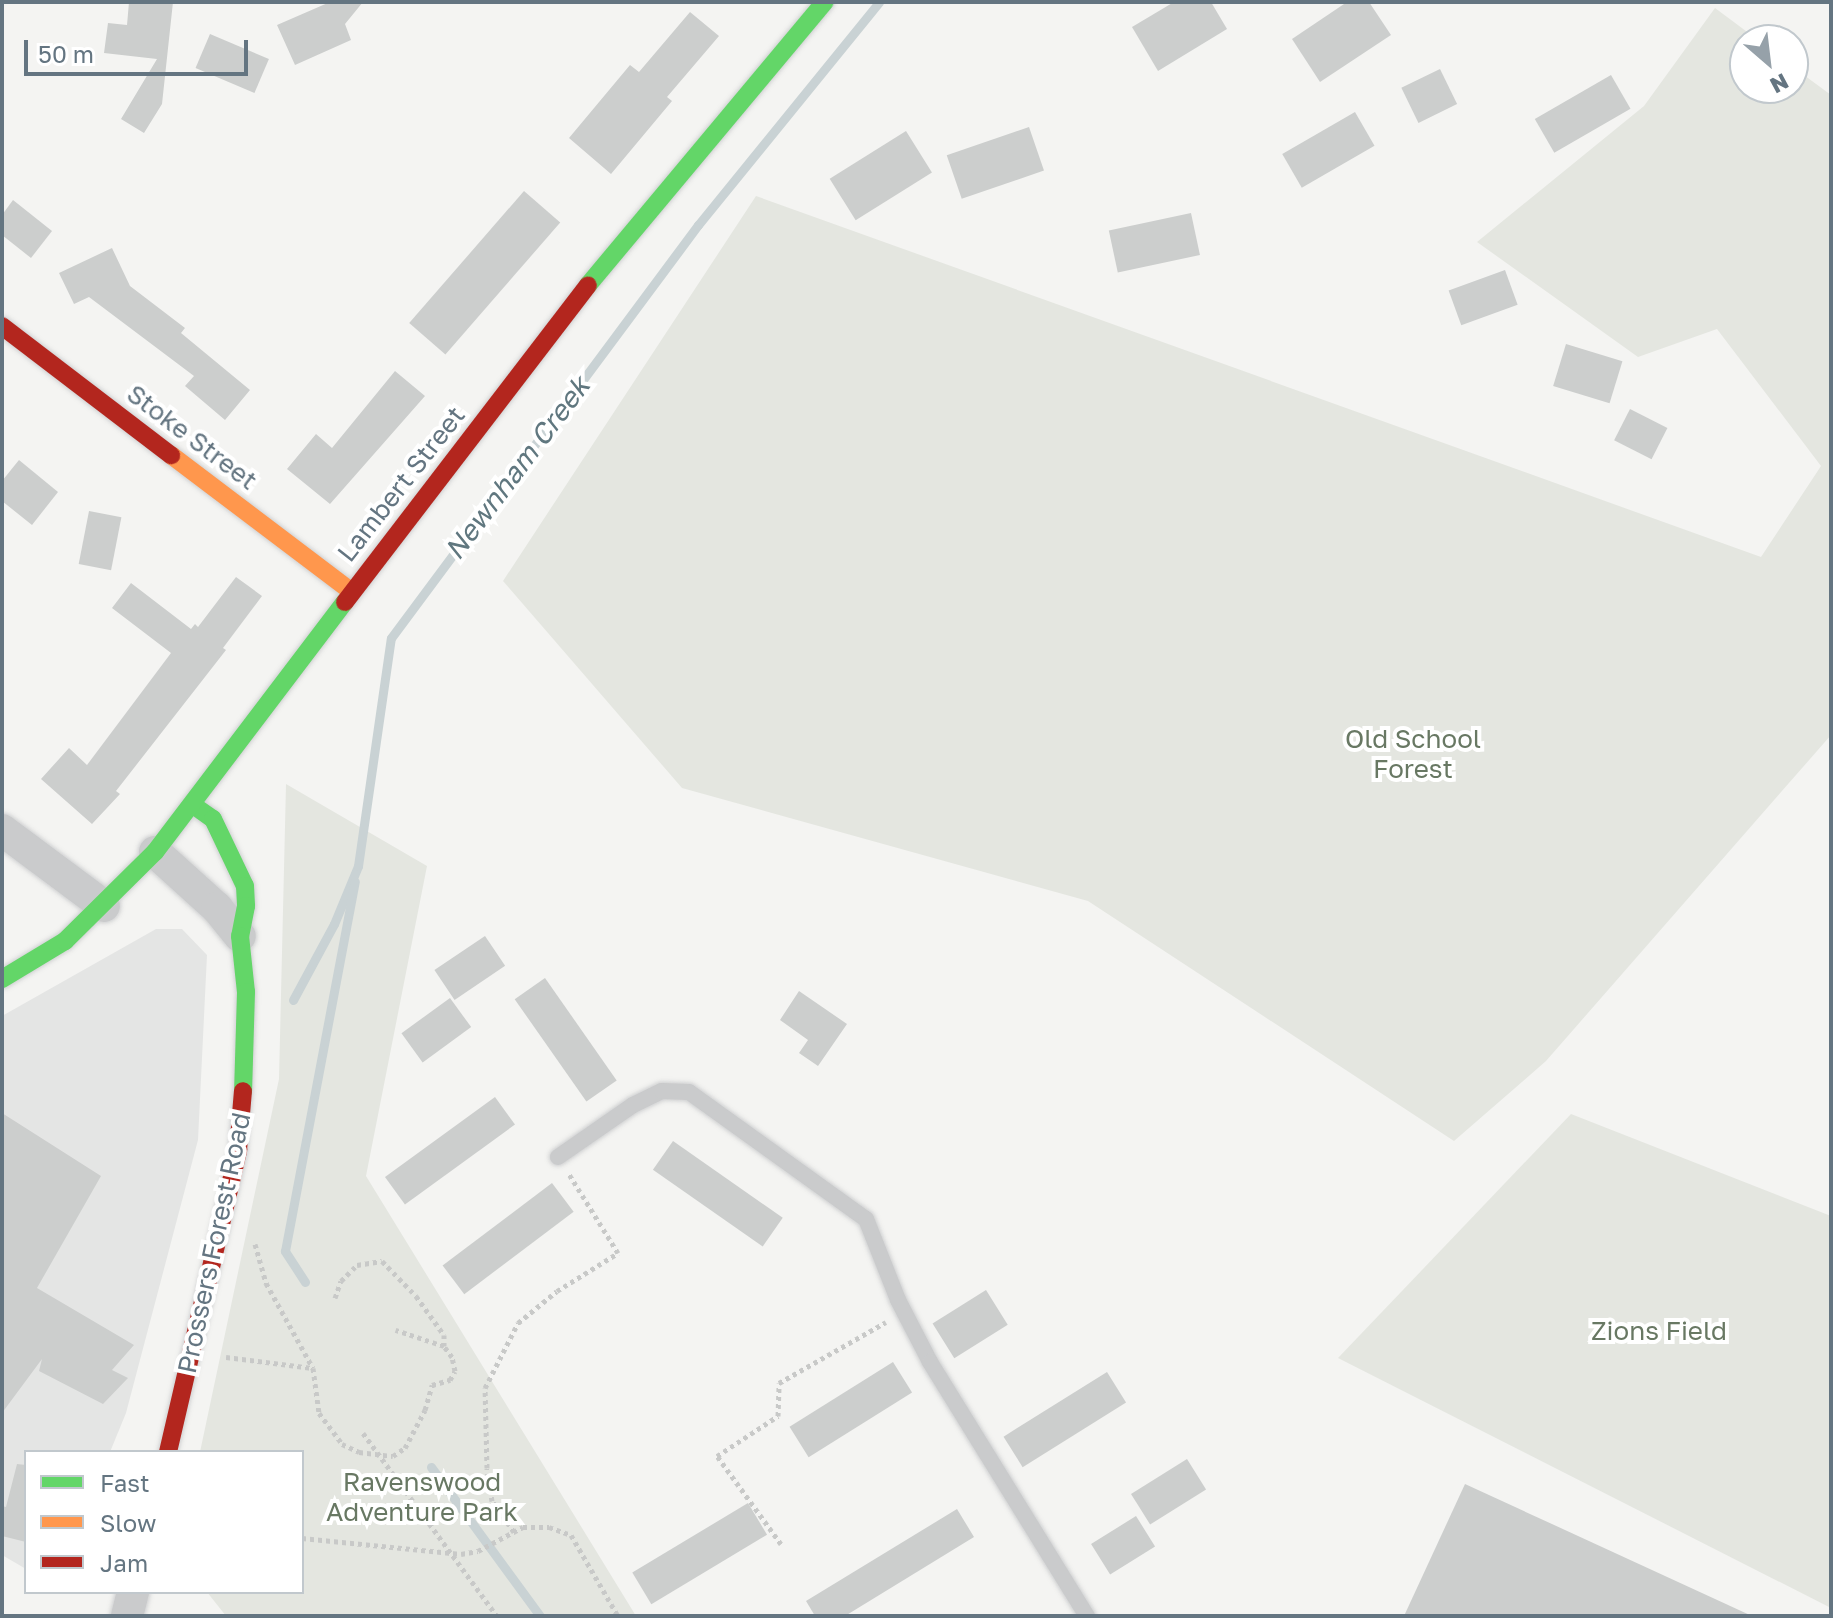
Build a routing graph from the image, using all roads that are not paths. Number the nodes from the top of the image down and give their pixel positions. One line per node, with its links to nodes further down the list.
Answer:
1 (825, 2): 3 (street, Lambert Street)
2 (2, 326): 3 (street, Stoke Street)
3 (351, 591): 4 (street, Lambert Street)
4 (193, 805): 6 (street, Lambert Street); 8 (street, Prossers Forest Road)
5 (2, 830): 7 (street)
6 (155, 852): 7 (street, Lambert Street); 8 (street)
7 (104, 906): 9 (street, Lambert Street)
8 (240, 936): 11 (street, Prossers Forest Road)
9 (2, 979)
10 (558, 1157): 12 (lane)
11 (168, 1450)
12 (1087, 1616)

